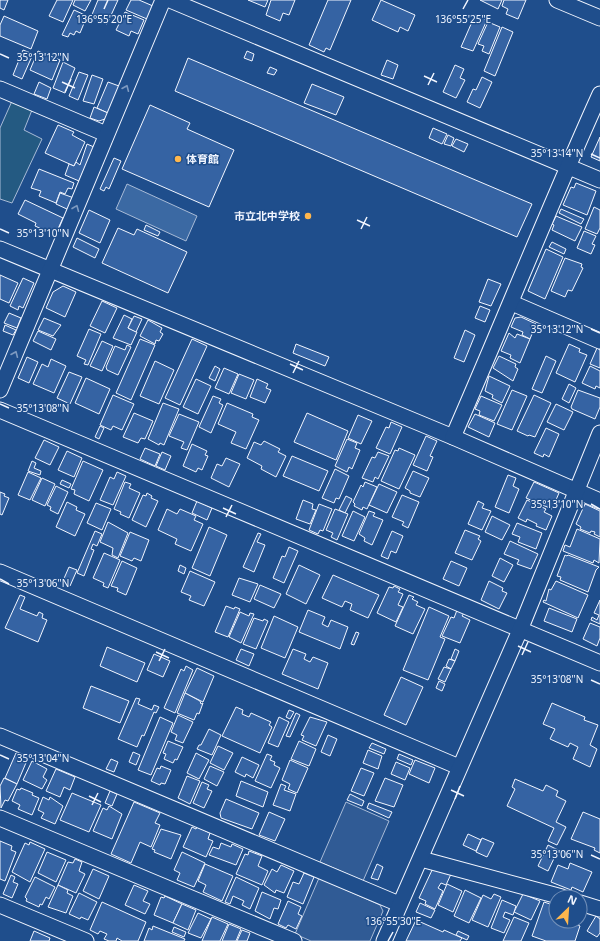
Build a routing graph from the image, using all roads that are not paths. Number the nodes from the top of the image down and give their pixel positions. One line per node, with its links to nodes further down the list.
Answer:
1 (163, 0): 7 (street, one-way to 1)
2 (170, 0): 8 (street)
3 (557, 0): 4 (street)
4 (600, 18)
5 (0, 90): 7 (street)
6 (600, 94): 8 (street)
7 (106, 134): 11 (street, one-way to 7)
8 (567, 166): 9 (street); 12 (street)
9 (600, 180)
10 (0, 249): 11 (street)
11 (50, 270): 14 (street, one-way to 11); 17 (street)
12 (512, 303): 13 (street); 17 (street)
13 (600, 340)
14 (0, 390)
15 (0, 410): 21 (street)
16 (600, 433): 18 (street)
17 (453, 437): 18 (street)
18 (576, 490): 19 (street); 21 (street)
19 (600, 501)
20 (0, 572): 24 (street)
21 (520, 630): 22 (street); 24 (street)
22 (600, 663)
23 (0, 736): 28 (street)
24 (459, 768): 26 (street)
25 (0, 818): 33 (street)
26 (421, 858): 27 (street); 28 (street)
27 (548, 893)
28 (399, 904): 34 (street)
29 (0, 905): 32 (street)
30 (588, 905): 31 (street)
31 (600, 909)
32 (86, 941)
33 (294, 941)
34 (384, 941)

